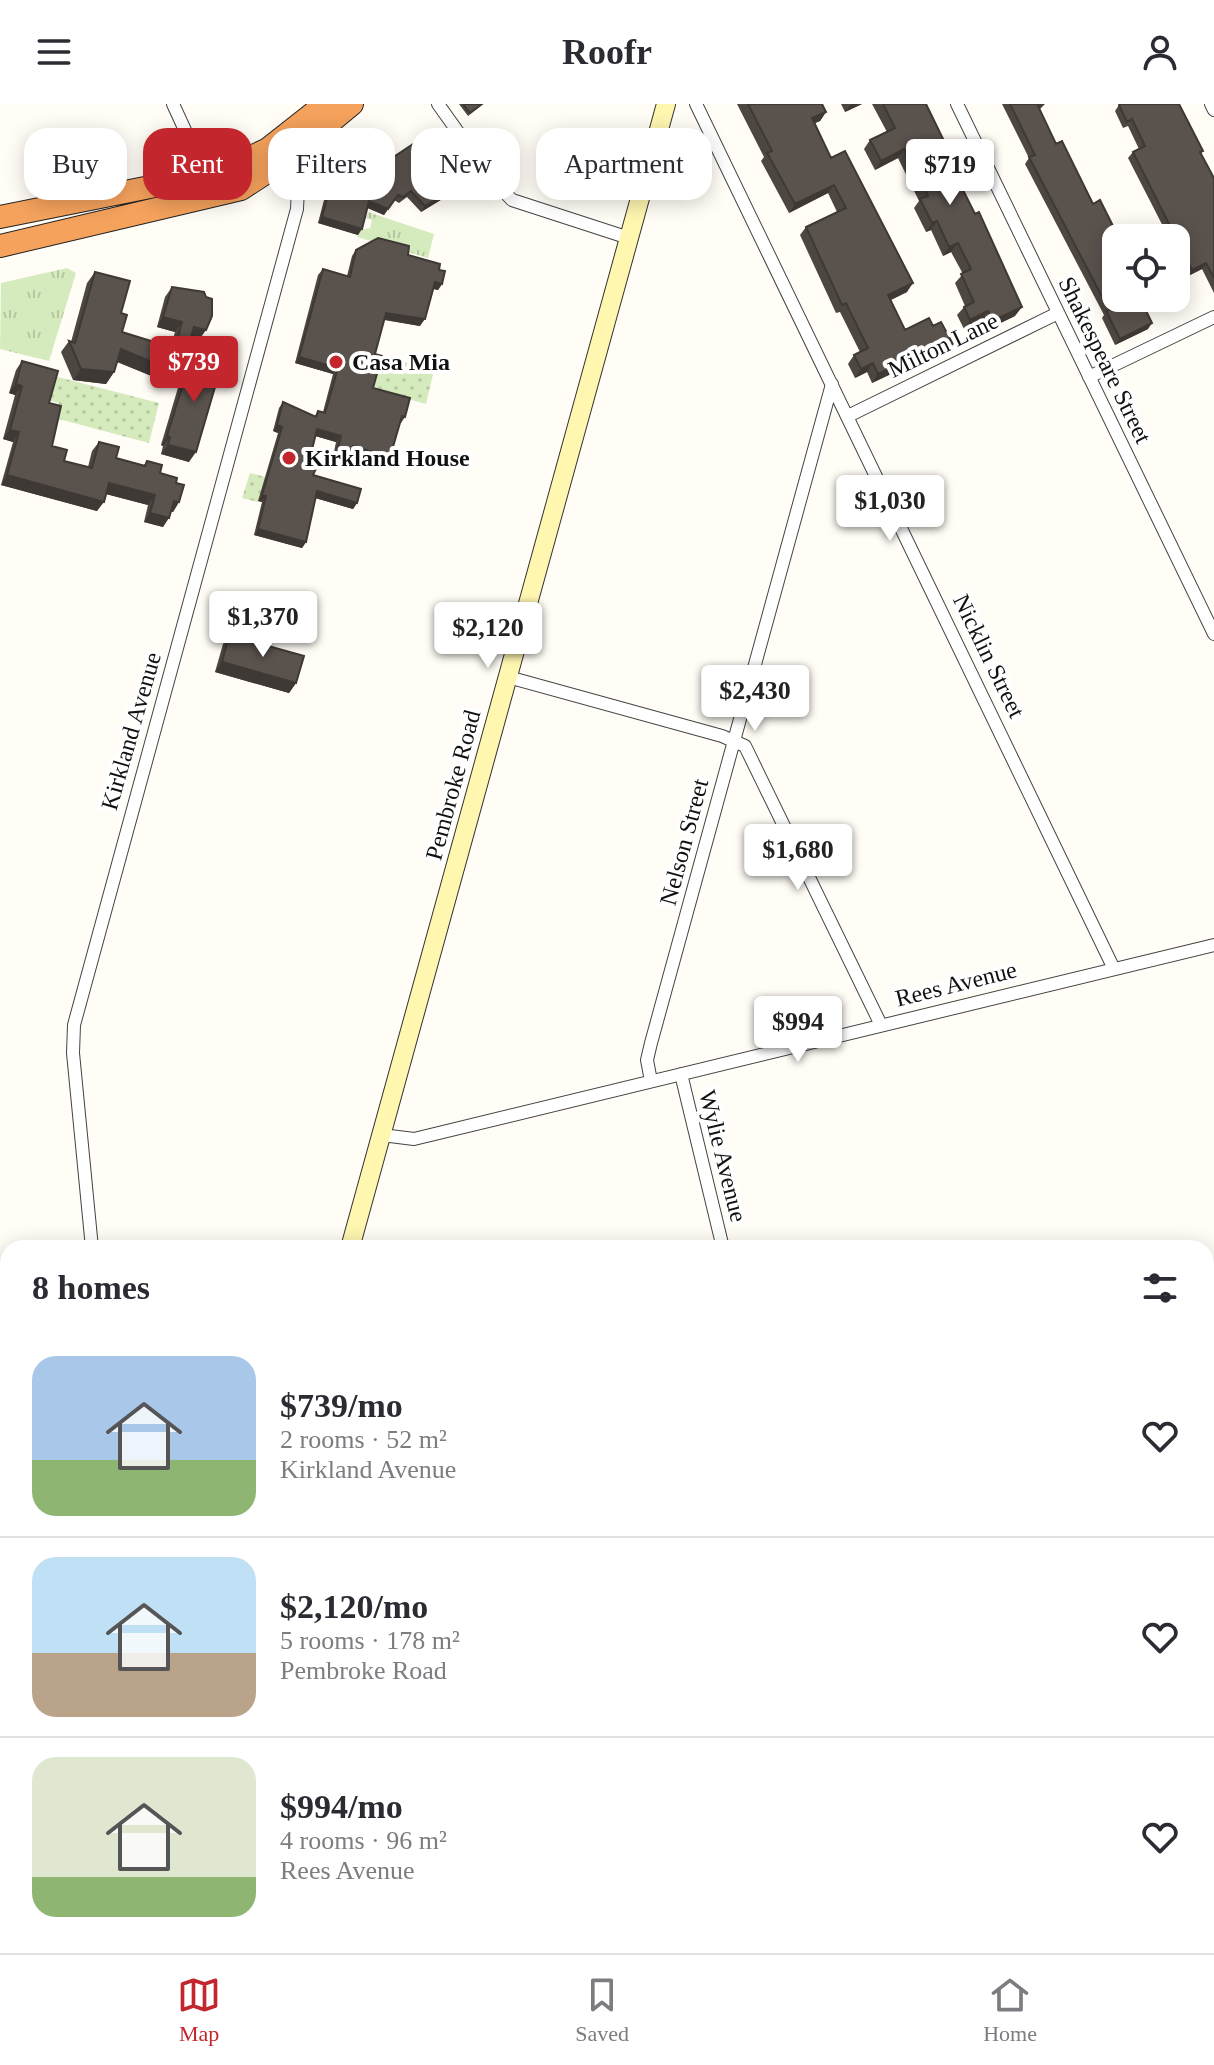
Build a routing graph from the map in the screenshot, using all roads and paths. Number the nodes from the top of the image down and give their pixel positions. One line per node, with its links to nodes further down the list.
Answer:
1 (173, 104): 10 (street)
2 (325, 104): 11 (highway)
3 (352, 104): 12 (highway)
4 (438, 104): 17 (street)
5 (666, 104): 17 (street, Pembroke Road)
6 (696, 104): 22 (street, Nicklin Street)
7 (957, 104): 19 (street, Shakespeare Street)
8 (1211, 104): 9 (street)
9 (1214, 110)
10 (184, 128)
11 (301, 128)
12 (316, 128)
13 (268, 164): 18 (highway)
14 (143, 189): 16 (highway)
15 (297, 200): 33 (street, Kirkland Avenue)
16 (0, 217)
17 (629, 238): 25 (street, Pembroke Road)
18 (0, 246)
19 (1058, 313): 21 (street, Shakespeare Street); 23 (street, Milton Lane)
20 (1214, 317): 21 (street)
21 (1089, 377): 24 (street, Shakespeare Street)
22 (832, 384): 23 (street, Nicklin Street); 26 (street, Nelson Street)
23 (848, 416): 28 (street, Nicklin Street)
24 (1214, 634)
25 (508, 677): 26 (street); 32 (street, Pembroke Road)
26 (734, 740): 29 (street); 31 (street, Nelson Street)
27 (1214, 945): 28 (street, Rees Avenue)
28 (1114, 969): 29 (street, Rees Avenue)
29 (881, 1025): 30 (street, Rees Avenue)
30 (681, 1074): 31 (street, Rees Avenue); 35 (street, Wylie Avenue)
31 (651, 1081): 32 (street, Rees Avenue)
32 (382, 1135): 34 (street, Pembroke Road)
33 (91, 1240)
34 (352, 1240)
35 (721, 1240)

